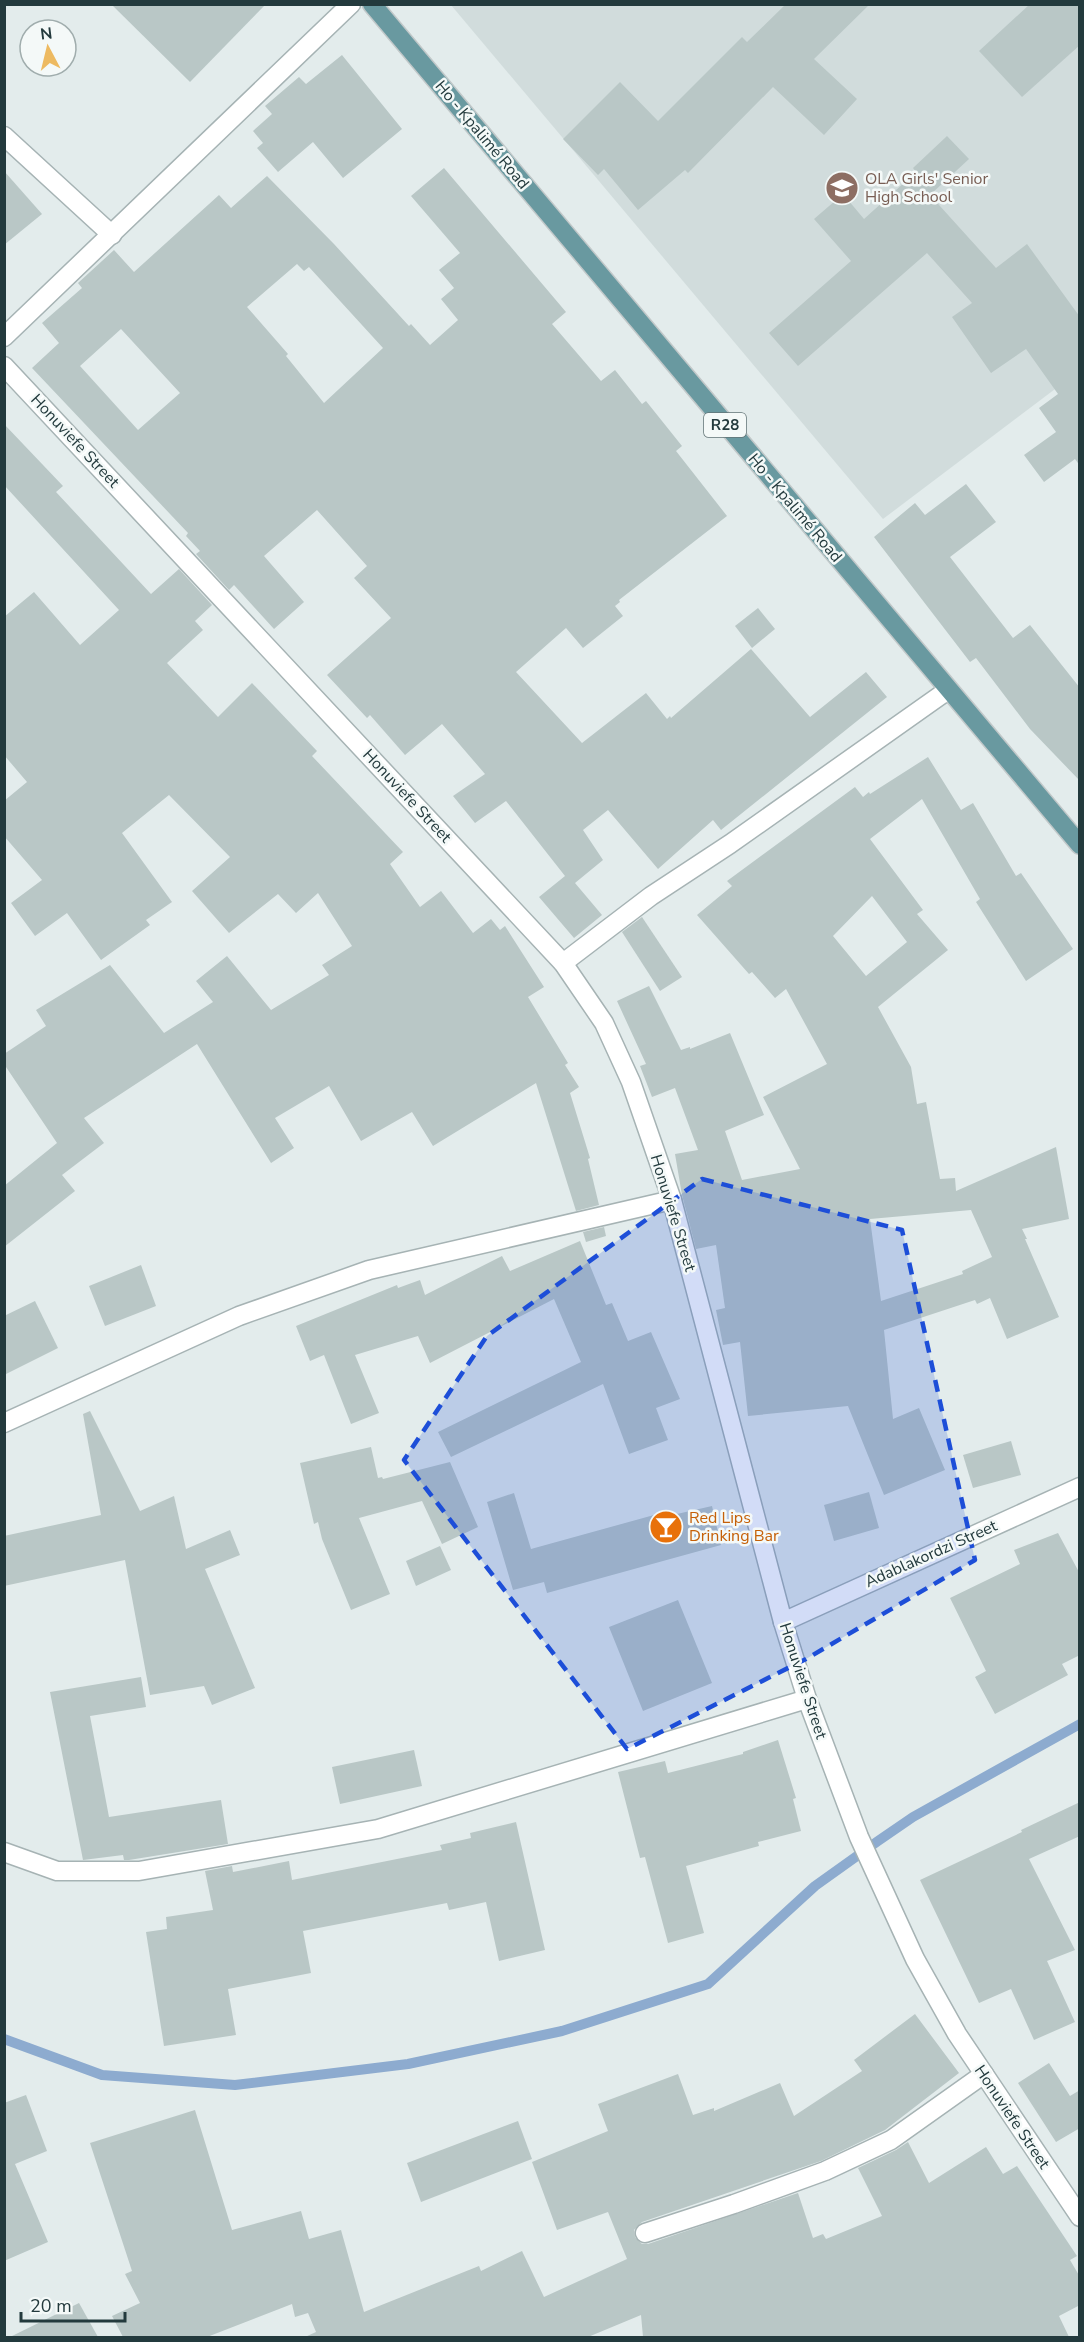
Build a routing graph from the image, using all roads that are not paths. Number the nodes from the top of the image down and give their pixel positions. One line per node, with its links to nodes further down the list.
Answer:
1 (351, 4): 4 (street)
2 (372, 4): 7 (main road, Ho - Kpalimé Road / R28)
3 (4, 136): 4 (street)
4 (112, 235): 5 (street)
5 (4, 337)
6 (4, 366): 9 (street, Honuviefe Street)
7 (948, 690): 8 (main road, Ho - Kpalimé Road / R28); 9 (street)
8 (1080, 845)
9 (563, 963): 10 (street, Honuviefe Street)
10 (672, 1200): 11 (street); 13 (street, Honuviefe Street)
11 (4, 1423)
12 (1080, 1487): 13 (street, Adablakordzi Street)
13 (783, 1622): 14 (street, Honuviefe Street)
14 (807, 1699): 15 (street); 16 (street, Honuviefe Street)
15 (4, 1852)
16 (984, 2074): 17 (street, Honuviefe Street); 18 (street)
17 (1080, 2217)
18 (645, 2233)

